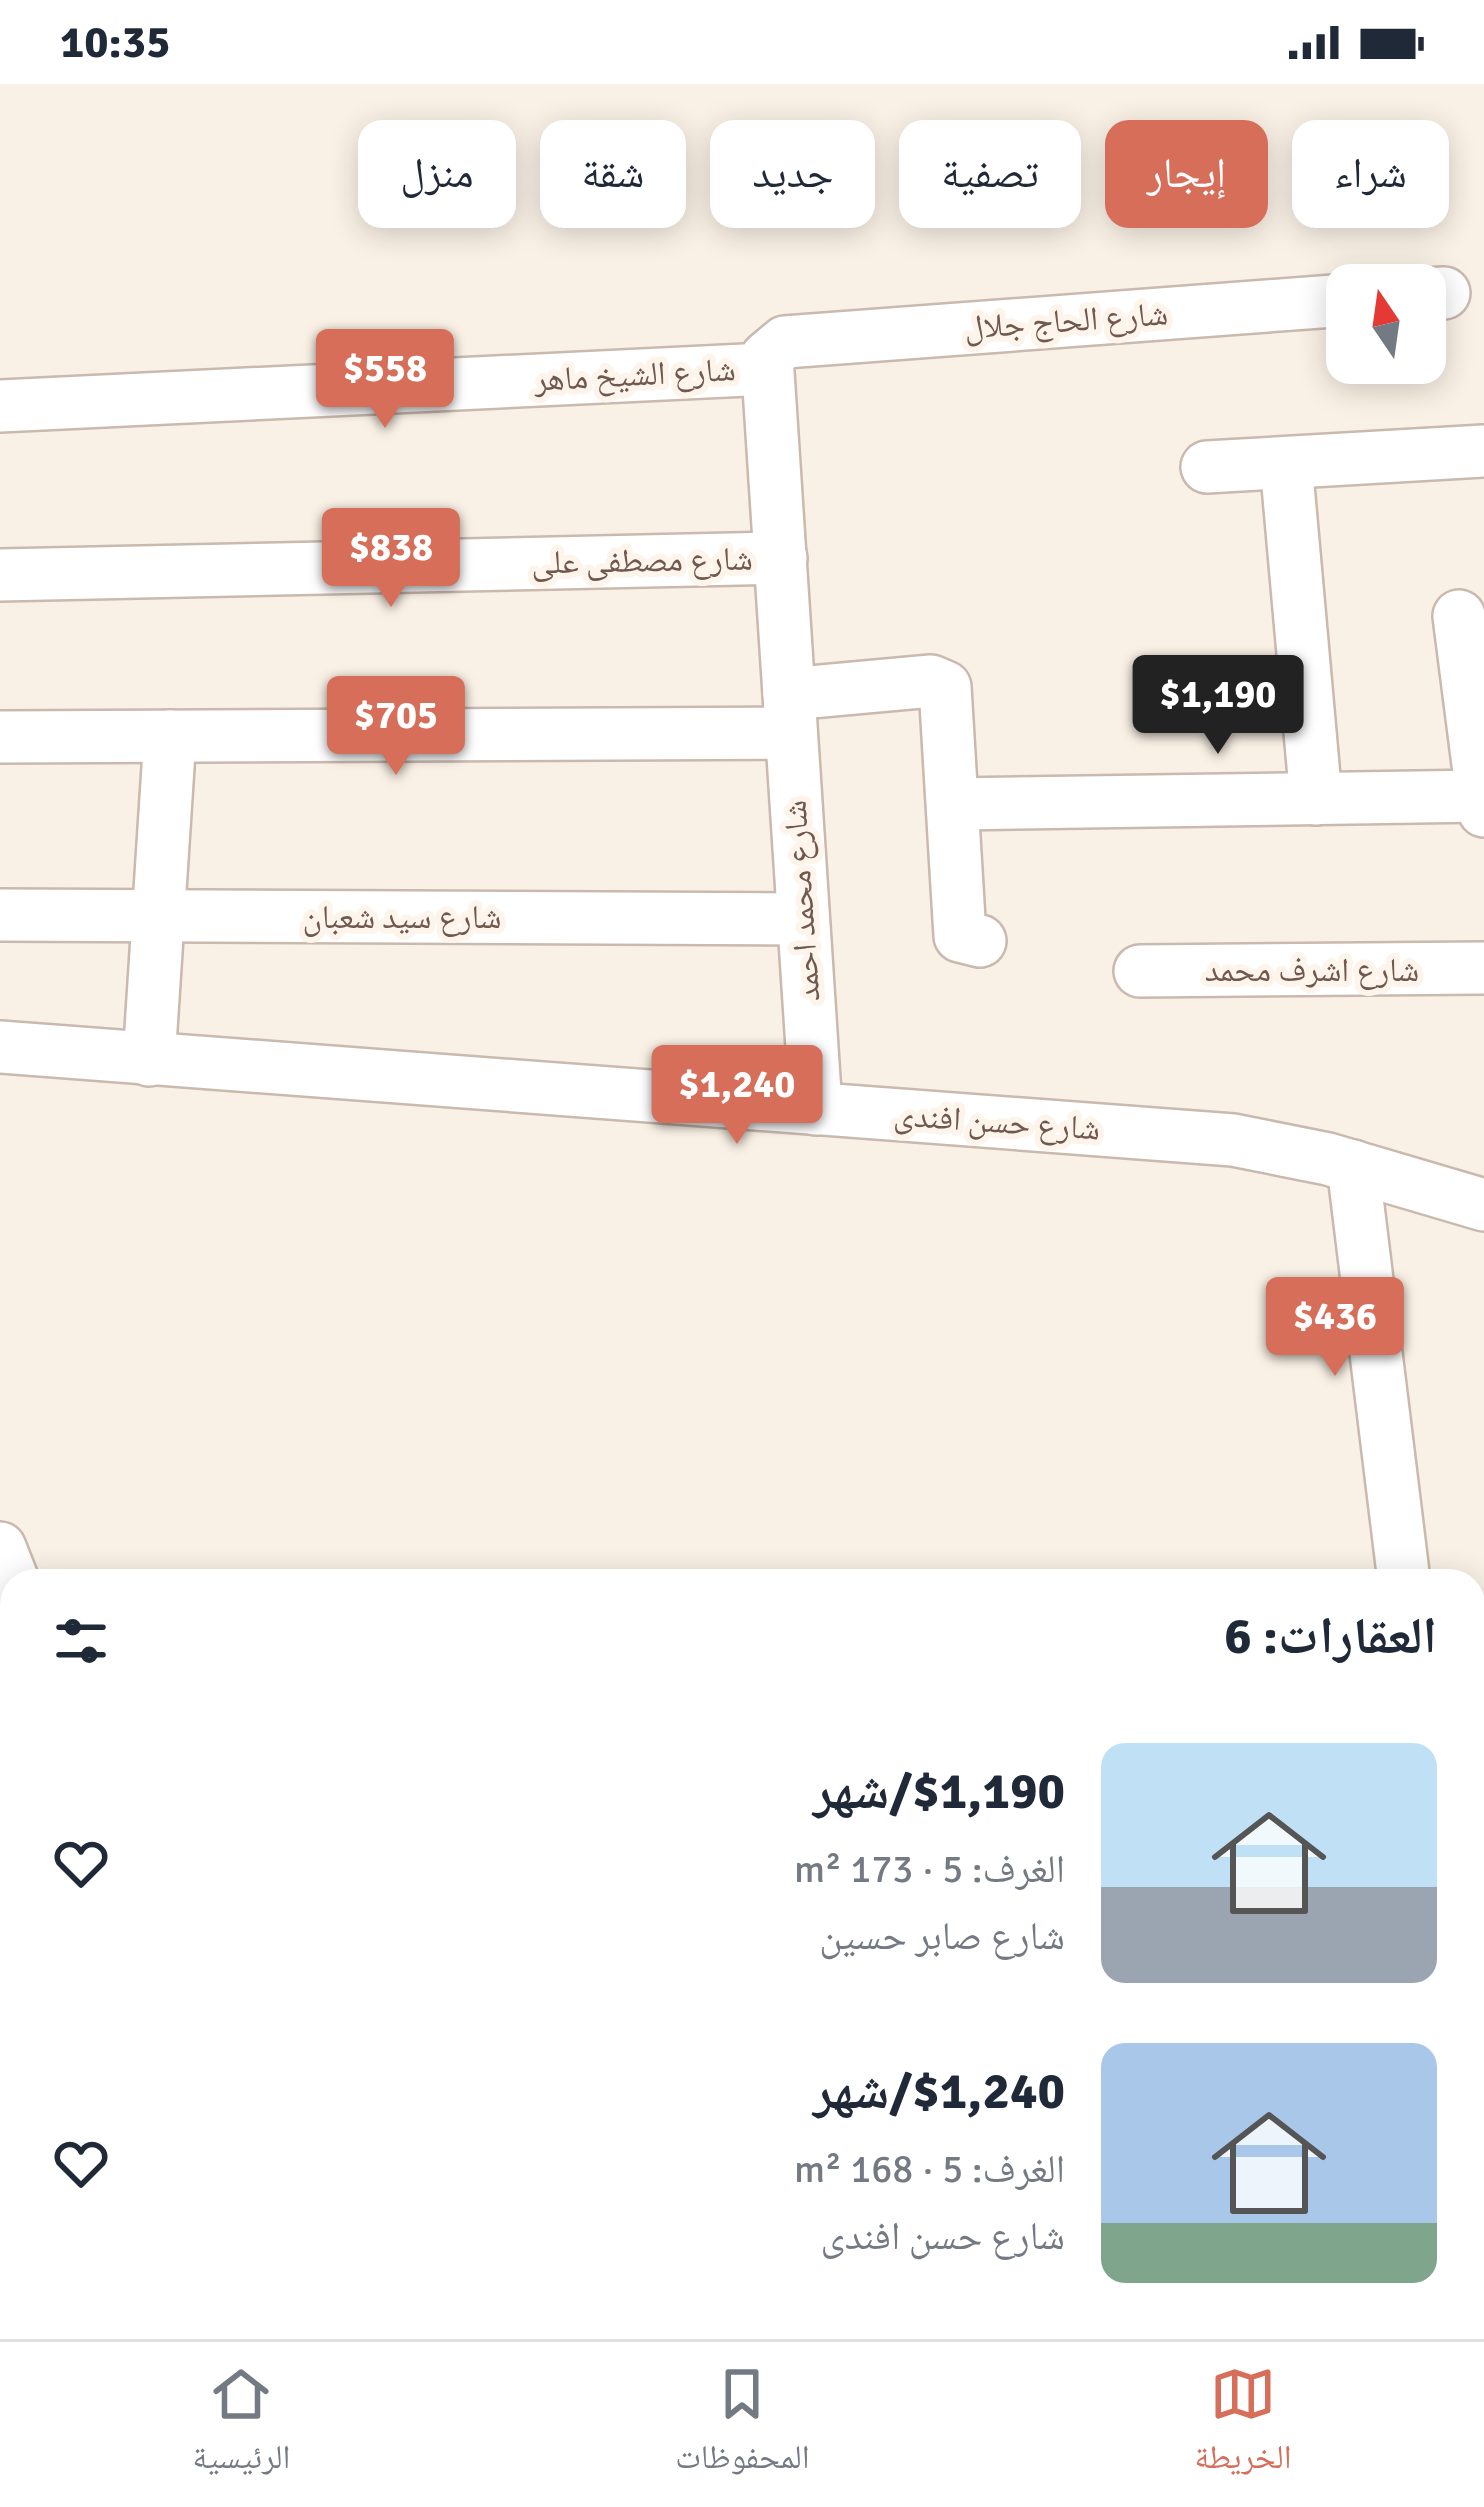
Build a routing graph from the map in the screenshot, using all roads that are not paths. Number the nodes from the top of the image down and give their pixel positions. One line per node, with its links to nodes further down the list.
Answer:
1 (1326, 302): 2 (street, شارع الحاج جلال)
2 (776, 355): 3 (street, شارع الشيخ ماهر); 7 (street, شارع محمد احمد)
3 (0, 406)
4 (1484, 451): 5 (street)
5 (1286, 463): 6 (street); 13 (street)
6 (1207, 467)
7 (781, 558): 8 (street, شارع مصطفى على); 10 (street, شارع محمد احمد)
8 (0, 575)
9 (1460, 616): 15 (street)
10 (790, 713): 12 (street); 14 (street); 18 (street, شارع محمد احمد)
11 (0, 736): 12 (street)
12 (170, 736): 17 (street)
13 (1316, 799): 14 (street); 15 (street)
14 (956, 804): 19 (street)
15 (1483, 804)
16 (0, 915): 17 (street, شارع سيد شعبان)
17 (158, 916): 18 (street, شارع سيد شعبان); 23 (street)
18 (803, 919): 24 (street, شارع محمد احمد)
19 (980, 940)
20 (1484, 968): 21 (street, شارع اشرف محمد)
21 (1140, 971)
22 (0, 1047): 23 (street, شارع حسن افندى)
23 (149, 1060): 24 (street, شارع حسن افندى)
24 (816, 1109): 25 (street, شارع حسن افندى)
25 (1353, 1166): 26 (street, شارع حسن افندى); 27 (street)
26 (1484, 1205)
27 (1402, 1569)

